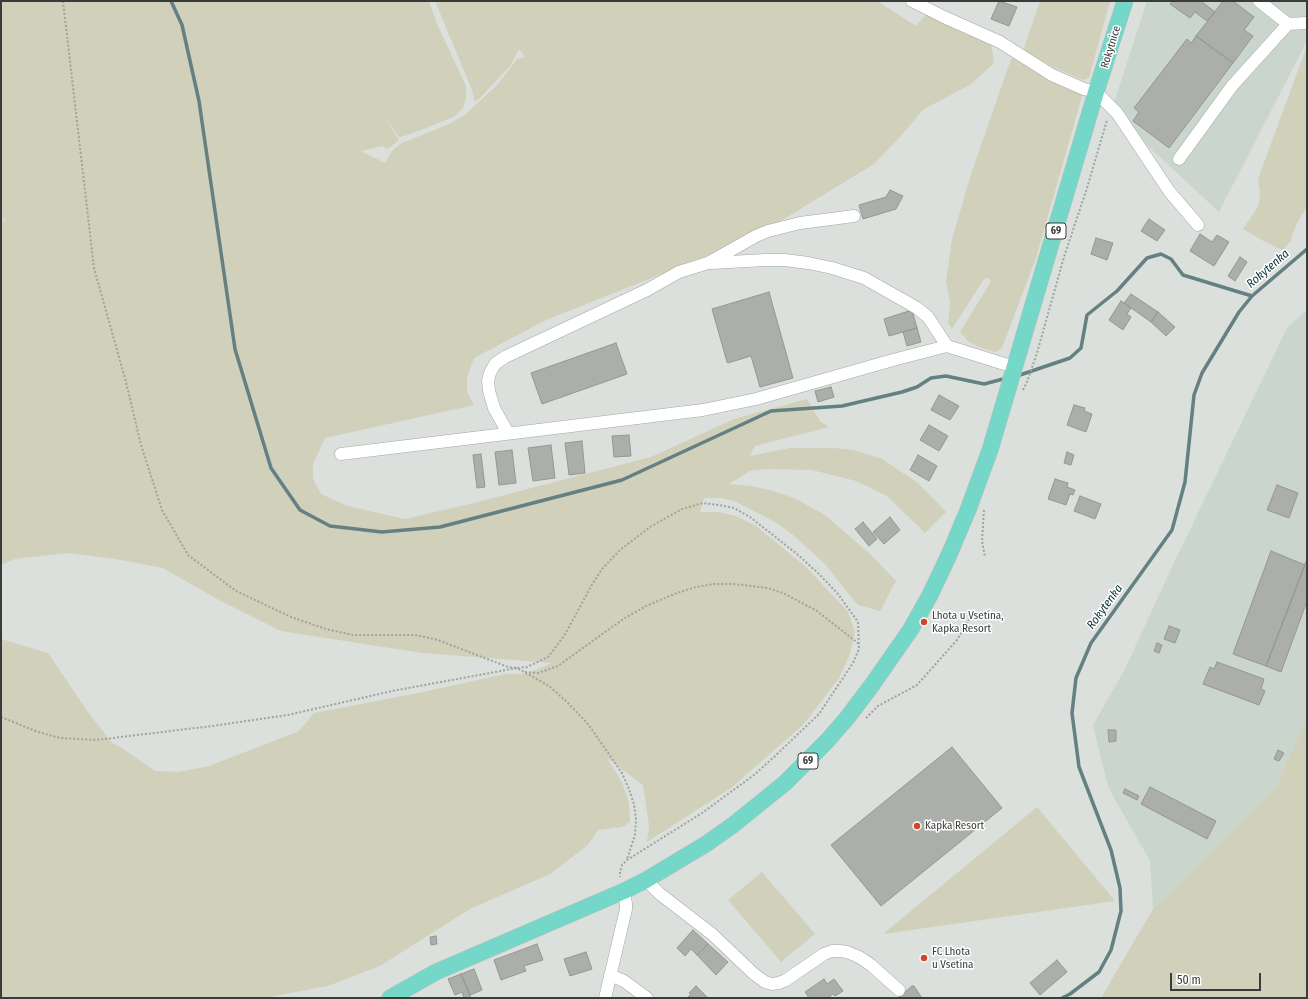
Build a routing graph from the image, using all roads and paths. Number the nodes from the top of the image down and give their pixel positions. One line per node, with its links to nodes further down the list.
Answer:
1 (63, 1): 19 (path)
2 (912, 1): 7 (street)
3 (1125, 1): 7 (main road, Rokytnice / 69)
4 (1259, 1): 6 (street)
5 (1307, 23): 6 (street)
6 (1288, 24): 9 (street)
7 (1096, 92): 8 (street); 14 (main road, 69)
8 (1111, 107): 11 (street); 15 (path)
9 (1179, 159)
10 (854, 216): 12 (street)
11 (1198, 225)
12 (708, 263): 13 (street); 16 (street)
13 (946, 346): 14 (street); 16 (street)
14 (1014, 368): 23 (main road, 69)
15 (1028, 380)
16 (508, 433): 17 (street)
17 (341, 454)
18 (859, 644): 19 (path); 20 (path); 22 (path)
19 (517, 668): 20 (path); 21 (path)
20 (524, 672): 22 (path)
21 (1, 717)
22 (627, 860): 24 (path)
23 (646, 880): 24 (main road, 69); 26 (street)
24 (624, 891): 25 (street); 27 (main road, 69)
25 (610, 975): 28 (street); 29 (street)
26 (899, 990)
27 (390, 998)
28 (605, 998)
29 (647, 998)

